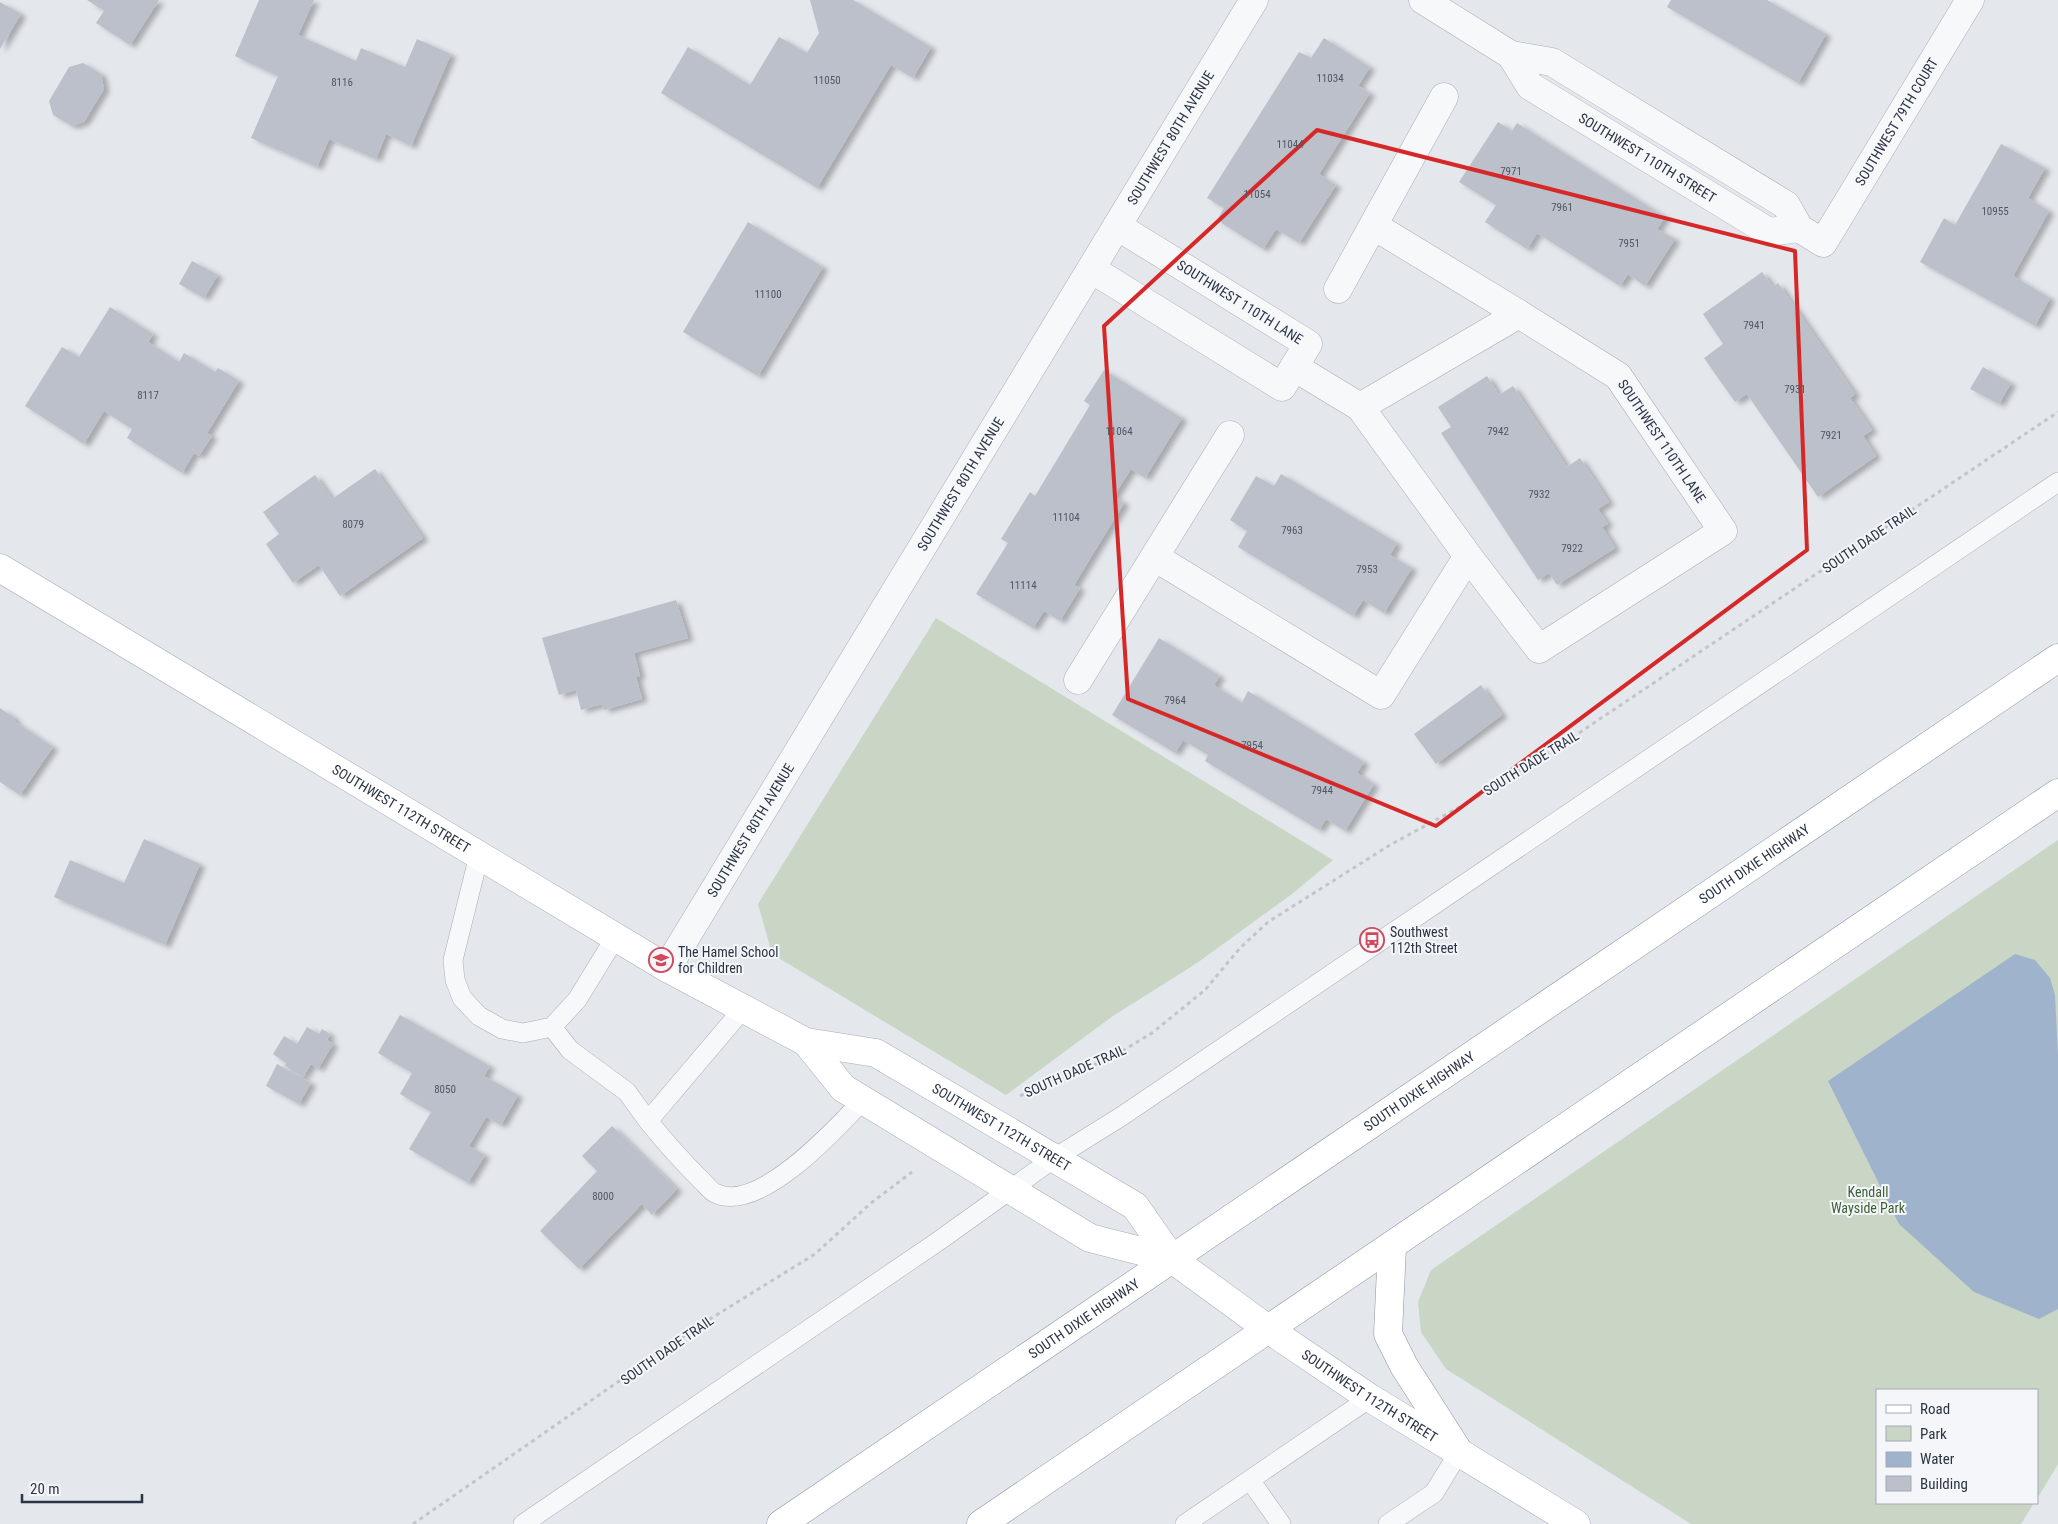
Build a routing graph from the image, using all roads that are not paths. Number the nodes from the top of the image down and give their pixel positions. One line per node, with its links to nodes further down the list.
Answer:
1 (1254, 0): 5 (street, SOUTHWEST 80TH AVENUE)
2 (1423, 0): 3 (street, SOUTHWEST 79TH COURT)
3 (1970, 0)
4 (1444, 97): 6 (street)
5 (1117, 226): 7 (street, SOUTHWEST 80TH AVENUE); 10 (street, SOUTHWEST 110TH LANE)
6 (1374, 226): 8 (street); 9 (street)
7 (1091, 269): 10 (street); 22 (street, SOUTHWEST 80TH AVENUE)
8 (1338, 289)
9 (1519, 314): 11 (street); 14 (street, SOUTHWEST 110TH LANE)
10 (1288, 377): 11 (street)
11 (1360, 407): 14 (street, SOUTHWEST 110TH LANE)
12 (1230, 435): 15 (street)
13 (2058, 482): 28 (lane)
14 (1468, 556): 15 (street)
15 (1156, 558): 18 (street)
16 (0, 568): 20 (main road, SOUTHWEST 112TH STREET)
17 (2058, 658): 31 (main road, SOUTH DIXIE HIGHWAY)
18 (1078, 680)
19 (2058, 793): 30 (main road)
20 (479, 855): 21 (main road, SOUTHWEST 112TH STREET); 24 (lane)
21 (615, 938): 22 (main road, SOUTHWEST 112TH STREET); 24 (lane)
22 (667, 968): 23 (main road, SOUTHWEST 112TH STREET)
23 (742, 1009): 25 (main road, SOUTHWEST 112TH STREET); 27 (lane)
24 (552, 1027): 27 (lane)
25 (806, 1042): 26 (main road, SOUTHWEST 112TH STREET); 28 (main road, SOUTHWEST 112TH STREET)
26 (863, 1100): 27 (lane); 29 (main road, SOUTHWEST 112TH STREET)
27 (648, 1121)
28 (1053, 1159): 29 (lane); 31 (main road, SOUTHWEST 112TH STREET)
29 (1009, 1189): 31 (main road, SOUTHWEST 112TH STREET); 36 (lane)
30 (1392, 1247): 32 (main road); 34 (main road)
31 (1172, 1259): 32 (main road, SOUTHWEST 112TH STREET); 37 (main road, SOUTH DIXIE HIGHWAY)
32 (1268, 1329): 33 (main road, SOUTHWEST 112TH STREET); 38 (main road)
33 (1370, 1398): 34 (main road, SOUTHWEST 112TH STREET); 35 (lane)
34 (1459, 1452): 41 (lane); 42 (main road, SOUTHWEST 112TH STREET)
35 (1250, 1480): 39 (lane); 40 (lane)
36 (522, 1524)
37 (781, 1524)
38 (981, 1524)
39 (1185, 1524)
40 (1281, 1524)
41 (1388, 1524)
42 (1576, 1524)

